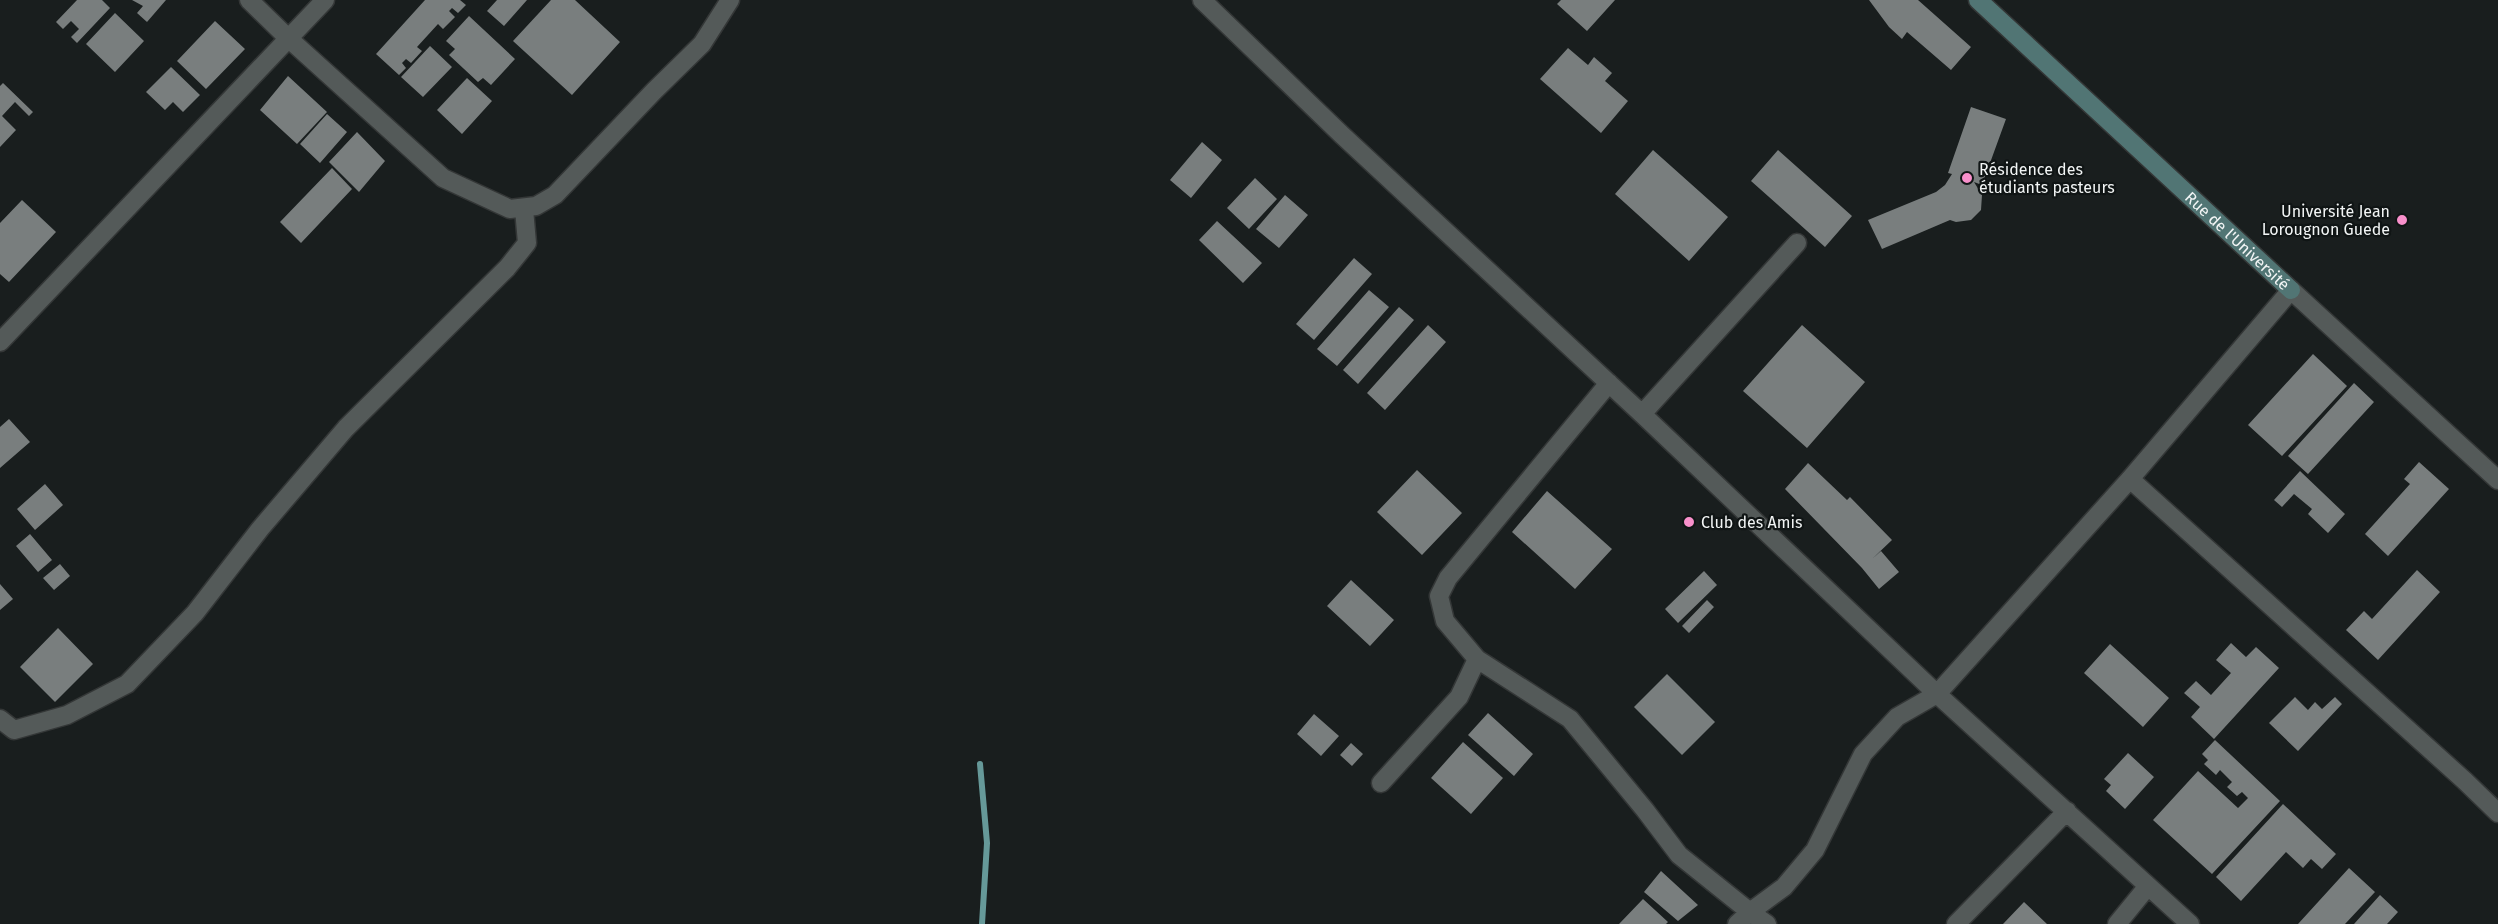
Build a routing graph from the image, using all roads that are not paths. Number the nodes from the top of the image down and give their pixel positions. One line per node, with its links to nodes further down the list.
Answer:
1 (249, 0): 6 (street)
2 (325, 0): 6 (street)
3 (729, 0): 7 (street)
4 (1202, 0): 11 (street)
5 (1978, 0): 9 (street, Rue de l'Université)
6 (287, 38): 7 (street); 10 (street)
7 (524, 209): 17 (street)
8 (1797, 243): 12 (street)
9 (2291, 290): 13 (street); 14 (street, Rue de l'Université)
10 (0, 342)
11 (1609, 383): 12 (street); 15 (street)
12 (1642, 414): 16 (street)
13 (2130, 479): 16 (street); 20 (street)
14 (2498, 480)
15 (1477, 658): 18 (street); 22 (street)
16 (1937, 694): 19 (street); 22 (street)
17 (0, 719)
18 (1381, 783)
19 (2067, 811): 21 (street); 24 (street)
20 (2498, 813)
21 (2148, 886): 25 (street); 26 (street)
22 (1744, 918): 23 (street)
23 (1767, 924)
24 (1956, 924)
25 (2117, 924)
26 (2190, 924)

